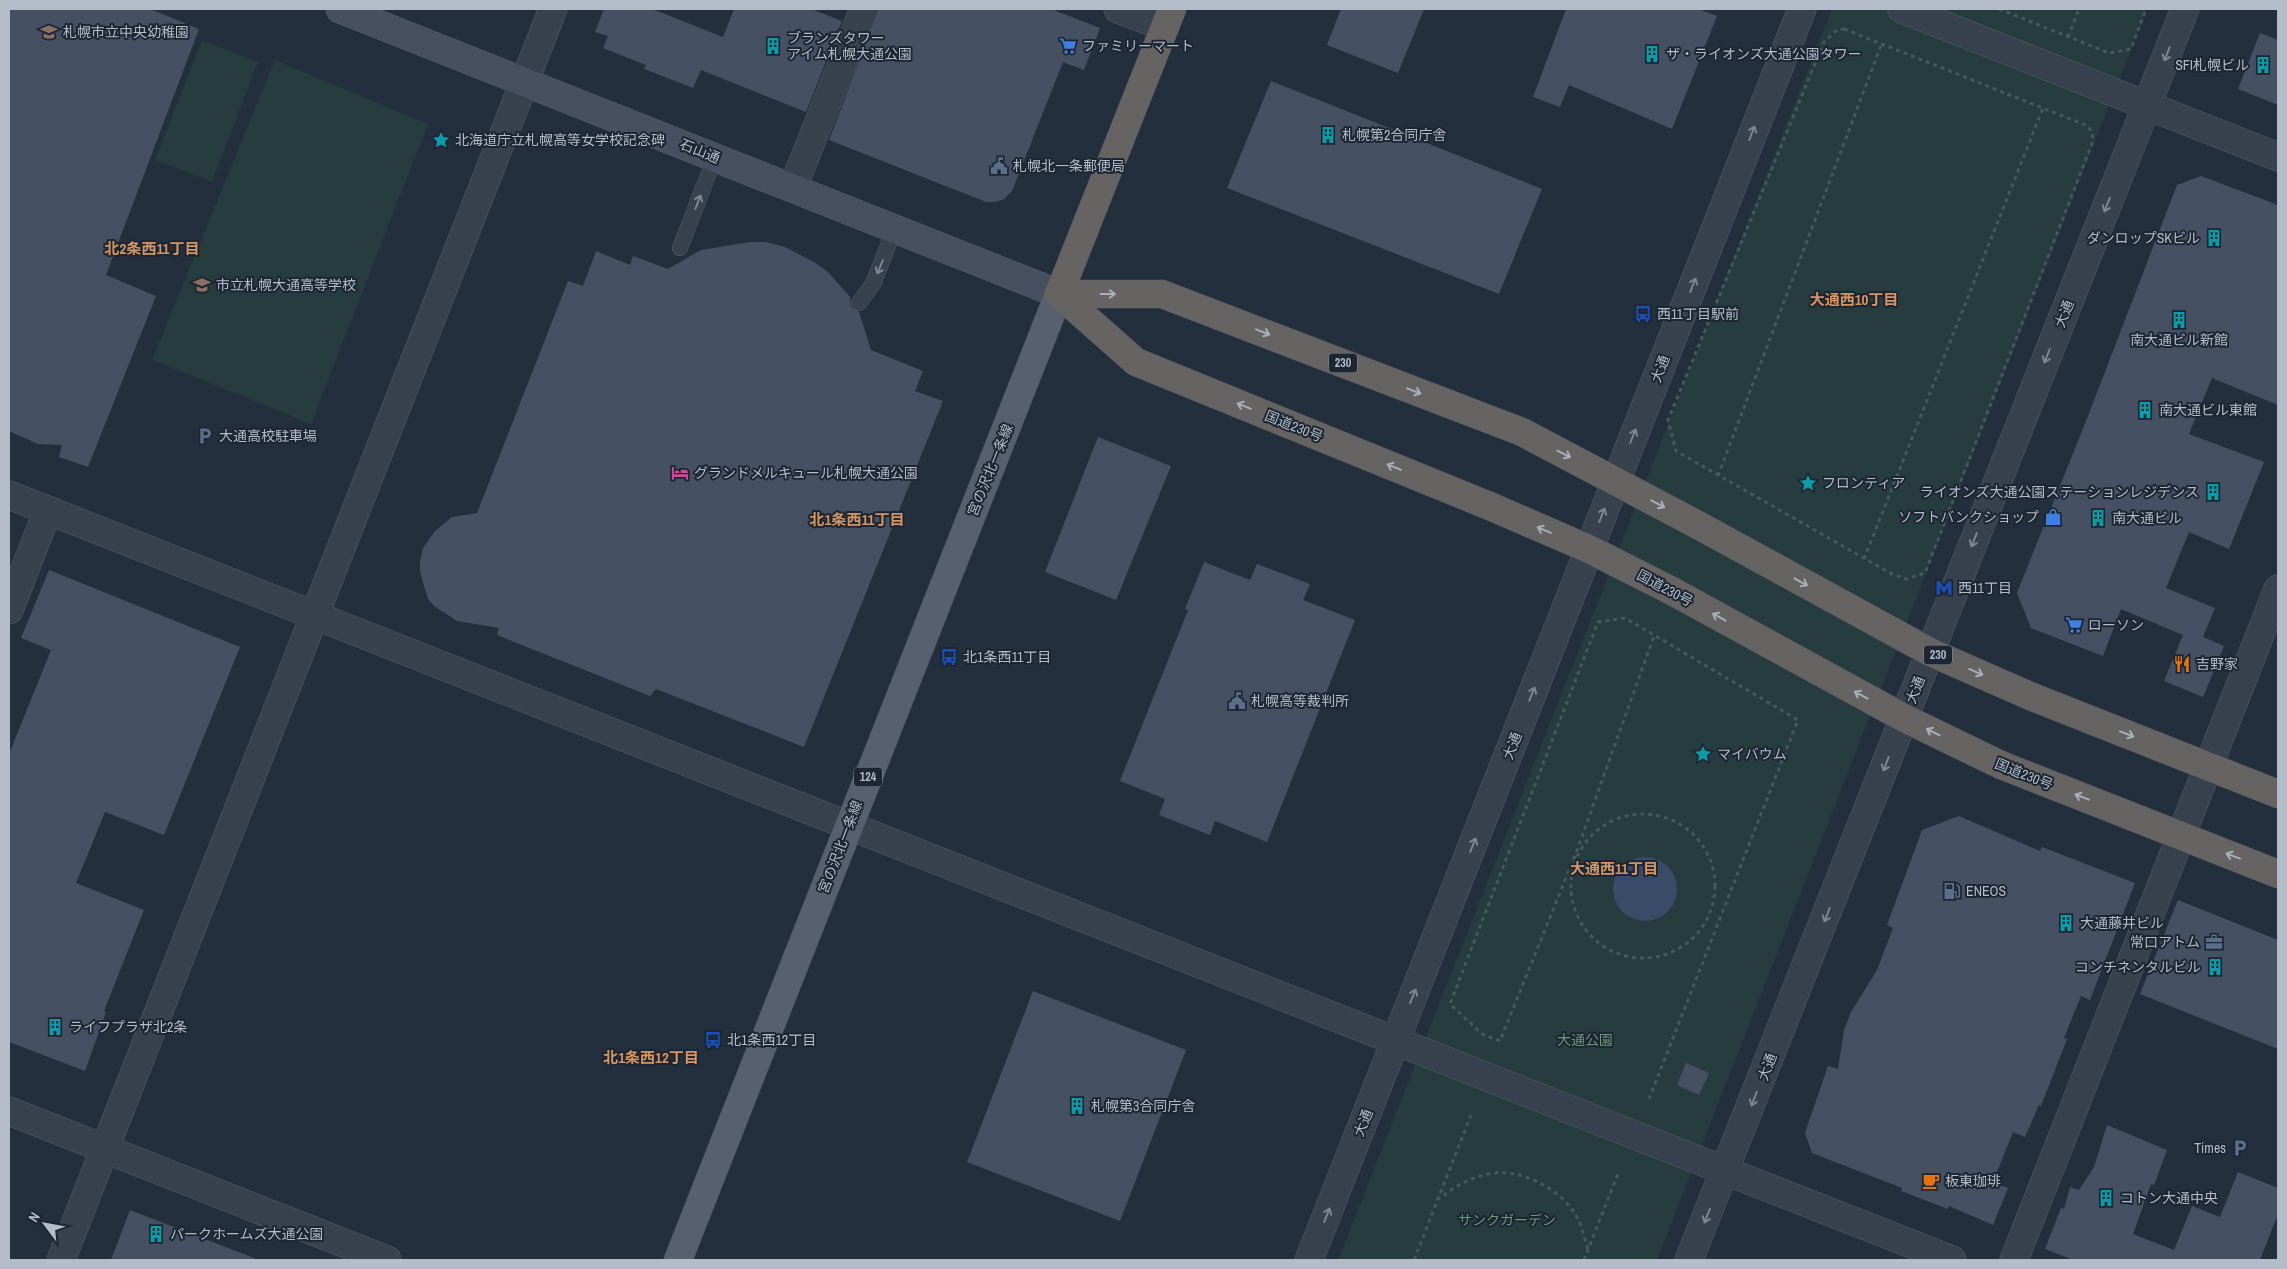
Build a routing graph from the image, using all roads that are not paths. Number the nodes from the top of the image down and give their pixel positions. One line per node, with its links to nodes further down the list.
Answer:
1 (340, 9): 9 (main road, 石山通)
2 (553, 9): 9 (street)
3 (864, 9): 13 (street)
4 (1118, 9): 8 (street)
5 (1802, 9): 18 (street, 大通, one-way to 5)
6 (1902, 9): 10 (street)
7 (2185, 9): 10 (street, 大通, one-way to 10)
8 (1168, 18): 16 (highway)
9 (525, 81): 11 (main road, 石山通); 24 (street)
10 (2147, 106): 12 (street); 25 (street, 大通, one-way to 25)
11 (715, 157): 13 (main road, 石山通); 15 (lane, one-way to 11)
12 (2278, 157)
13 (793, 187): 14 (main road, 石山通)
14 (895, 228): 16 (main road, 石山通); 17 (lane, one-way to 17)
15 (680, 248)
16 (1059, 294): 18 (highway, 230, one-way to 18); 21 (highway, 国道230号, one-way to 16); 29 (main road, 宮の沢北一条線 / 124)
17 (859, 303)
18 (1615, 481): 21 (street, 大通, one-way to 18); 25 (highway, 230, one-way to 25)
19 (9, 495): 20 (street)
20 (48, 510): 23 (street); 24 (street)
21 (1589, 549): 26 (highway, 国道230号, one-way to 21); 32 (street, 大通, one-way to 21)
22 (2278, 589): 27 (street)
23 (9, 610)
24 (314, 615): 29 (street); 34 (street)
25 (1930, 652): 26 (street, 大通); 27 (highway, 230, one-way to 27)
26 (1904, 718): 30 (highway, 国道230号, one-way to 26); 35 (street, 大通, one-way to 35)
27 (2207, 765): 28 (highway, 230); 30 (street)
28 (2278, 794)
29 (848, 826): 32 (street); 38 (main road, 宮の沢北一条線 / 124)
30 (2180, 836): 31 (highway, 国道230号, one-way to 30); 42 (street)
31 (2278, 874)
32 (1395, 1042): 35 (street); 39 (street, 大通, one-way to 32)
33 (9, 1111): 34 (street)
34 (105, 1149): 36 (street); 37 (street)
35 (1725, 1172): 40 (street, 大通, one-way to 40); 41 (street)
36 (61, 1260)
37 (387, 1260)
38 (678, 1260)
39 (1310, 1260)
40 (1690, 1260)
41 (1952, 1260)
42 (2014, 1260)

